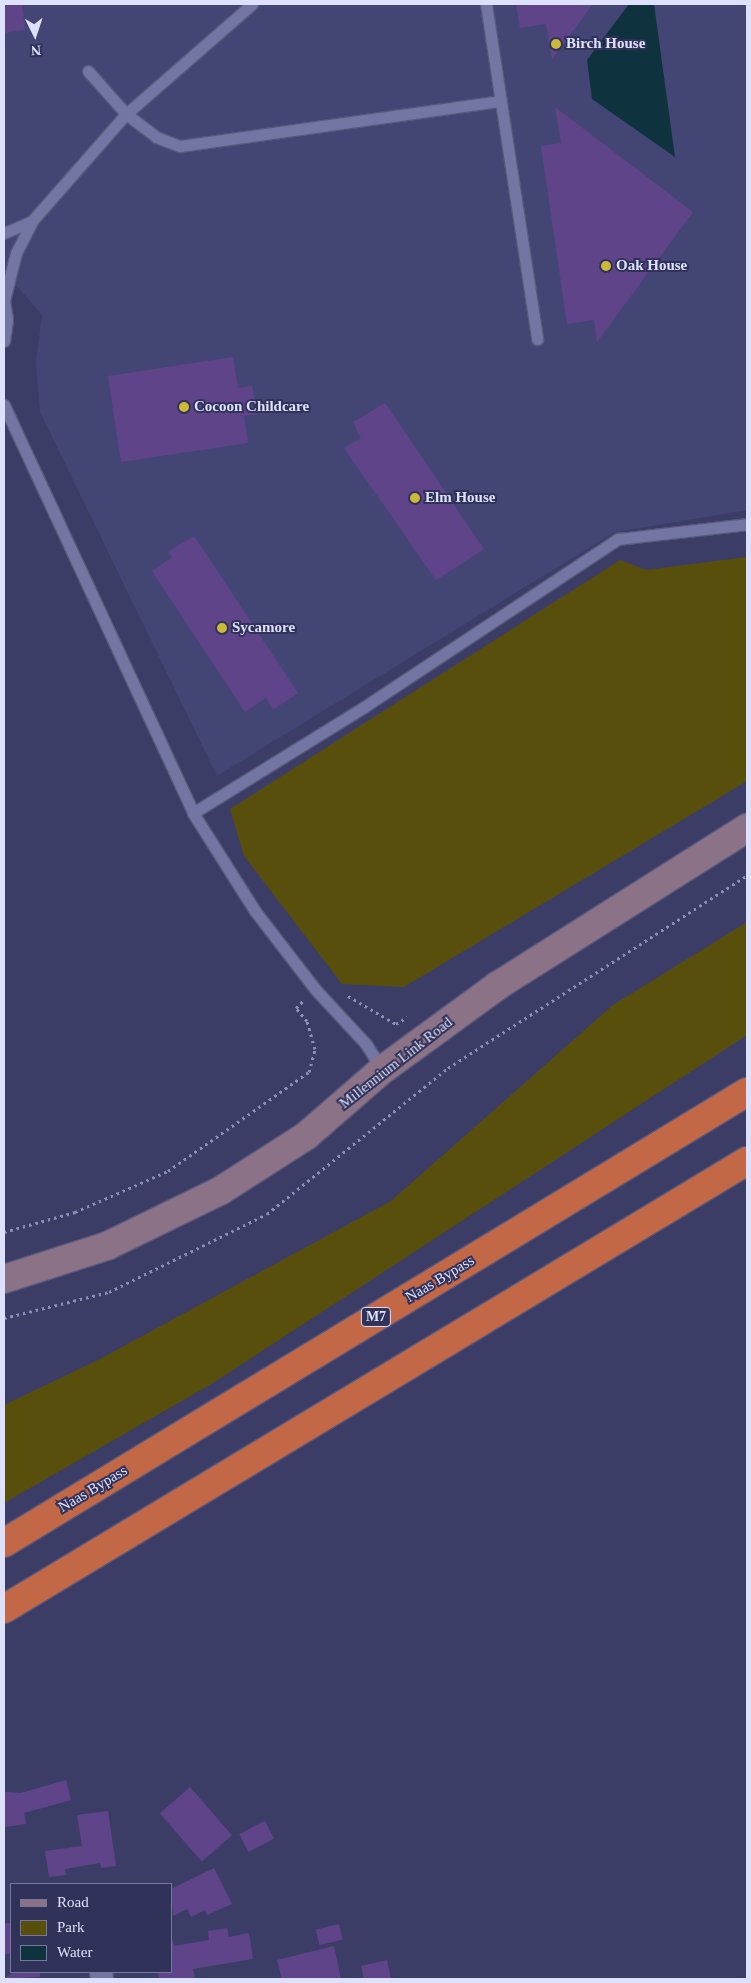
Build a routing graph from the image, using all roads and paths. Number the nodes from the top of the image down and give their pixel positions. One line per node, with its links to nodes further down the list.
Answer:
1 (252, 4): 5 (lane)
2 (486, 4): 4 (lane)
3 (88, 71): 5 (lane)
4 (501, 101): 5 (lane); 9 (lane)
5 (126, 114): 6 (lane)
6 (32, 221): 7 (lane); 8 (lane)
7 (4, 233)
8 (4, 301): 10 (lane)
9 (537, 340)
10 (4, 341)
11 (4, 405): 12 (lane)
12 (7, 421): 14 (lane)
13 (747, 524): 14 (lane)
14 (193, 813): 18 (lane)
15 (747, 828): 18 (main road, Millennium Link Road)
16 (747, 875): 23 (path)
17 (296, 1008): 21 (path)
18 (382, 1070): 22 (main road, Millennium Link Road)
19 (747, 1092): 24 (highway, Naas Bypass / M7)
20 (747, 1161): 25 (highway)
21 (4, 1232)
22 (4, 1279)
23 (4, 1318)
24 (4, 1543)
25 (4, 1609)

